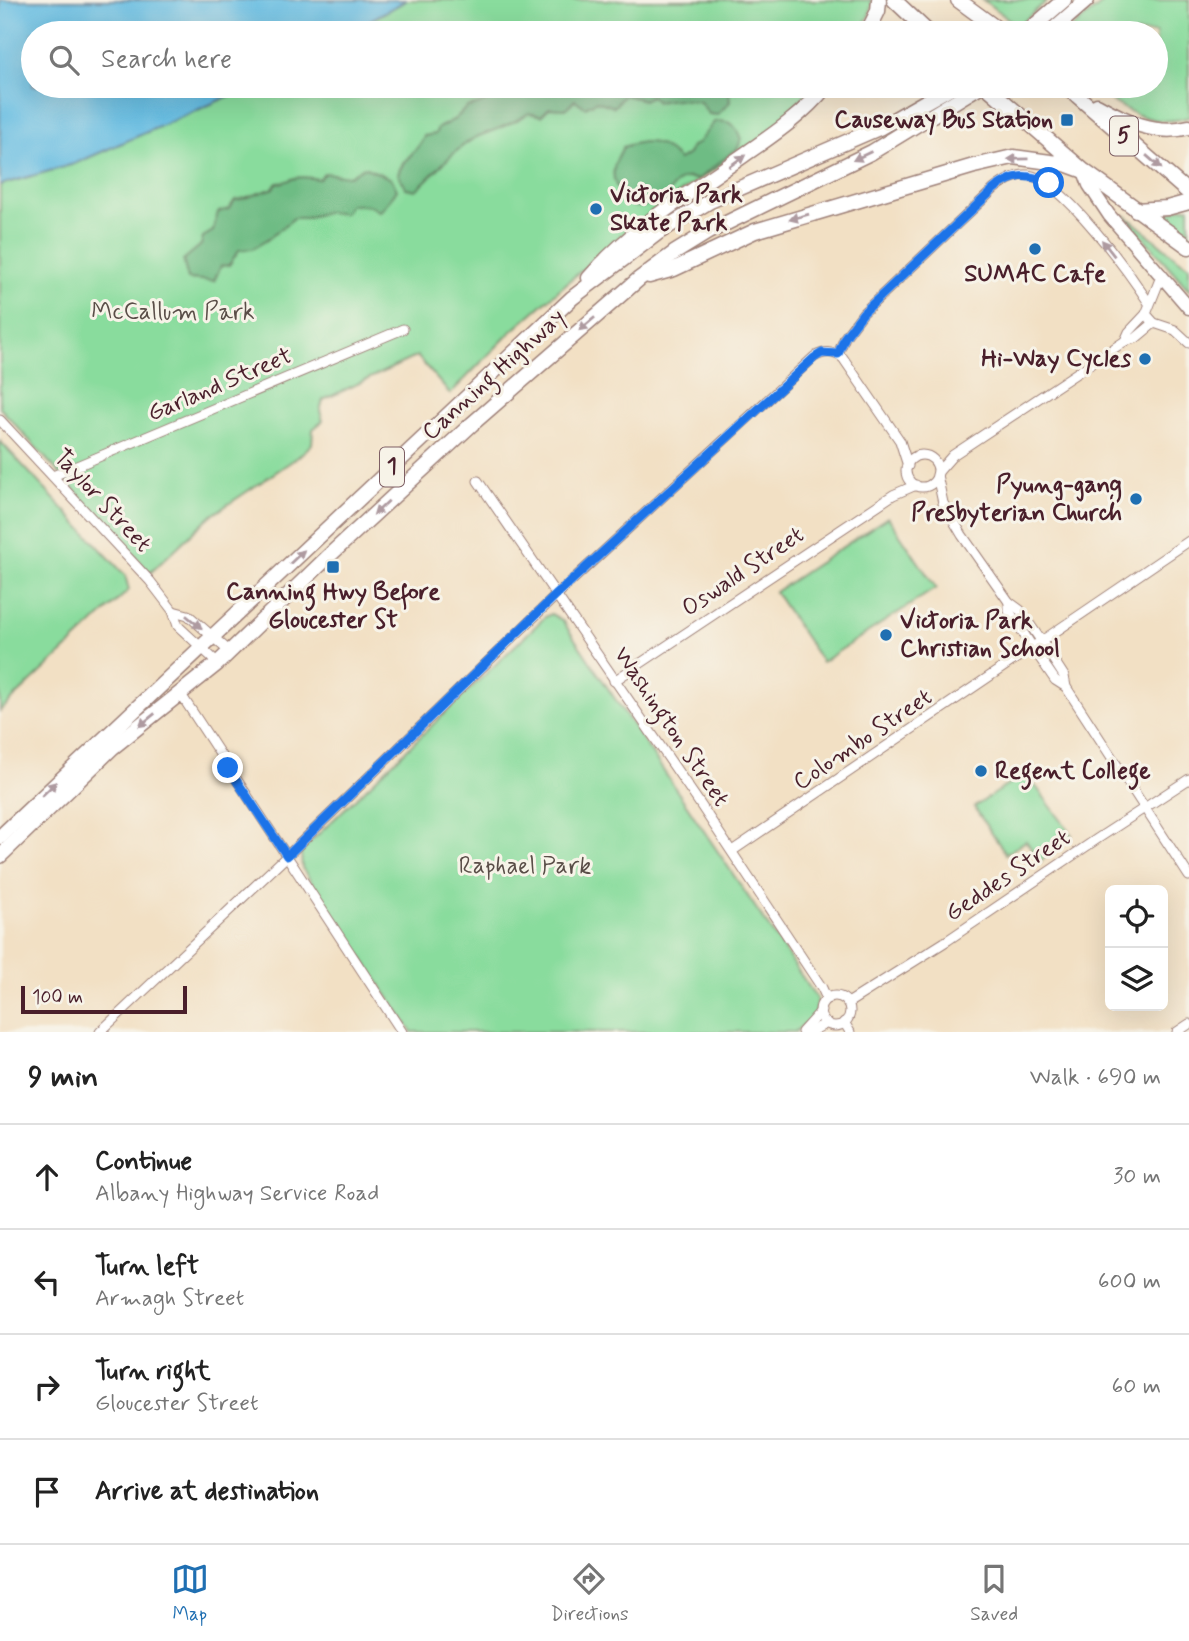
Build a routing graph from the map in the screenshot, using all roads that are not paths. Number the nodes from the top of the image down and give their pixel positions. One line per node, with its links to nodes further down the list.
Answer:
1 (879, 0): 6 (highway)
2 (894, 0): 7 (highway)
3 (958, 0): 8 (highway)
4 (1064, 0): 9 (highway)
5 (1087, 0): 10 (highway)
6 (873, 21)
7 (916, 21)
8 (987, 21)
9 (1053, 21)
10 (1057, 21)
11 (812, 98): 26 (highway, one-way to 11)
12 (943, 98): 17 (highway)
13 (952, 98): 17 (highway, 1)
14 (1000, 98): 19 (highway, 5)
15 (1080, 98): 20 (highway, 5, one-way to 20)
16 (1086, 98): 18 (highway)
17 (938, 104): 25 (highway, Canning Highway / 1, one-way to 25); 26 (highway, Canning Highway)
18 (1189, 127)
19 (1084, 171): 22 (highway, 5); 24 (main road); 25 (highway, one-way to 25)
20 (1189, 193)
21 (1189, 202): 22 (highway)
22 (1136, 210): 23 (highway)
23 (1189, 247)
24 (1162, 274): 27 (street); 28 (main road)
25 (639, 279): 54 (highway, Canning Highway / 1, one-way to 54)
26 (572, 298): 50 (highway, Canning Highway / 1, one-way to 26)
27 (1149, 303): 29 (street); 34 (street, one-way to 34)
28 (1189, 308)
29 (1146, 314): 30 (street); 32 (street)
30 (1154, 323): 32 (street); 33 (street)
31 (403, 329): 41 (street, Garland Street)
32 (1125, 341): 37 (street)
33 (1189, 343)
34 (838, 354): 36 (street); 47 (street)
35 (0, 420): 41 (street, Taylor Street)
36 (900, 441): 38 (street); 39 (street)
37 (953, 455): 38 (street); 40 (street)
38 (924, 456): 39 (street); 40 (street)
39 (907, 470): 43 (street); 44 (street, Oswald Street)
40 (937, 473): 43 (street); 45 (street)
41 (53, 476): 49 (street, Taylor Street)
42 (478, 481): 47 (street, Washington Street)
43 (919, 486): 44 (street, Oswald Street); 45 (street)
44 (893, 495): 56 (street, Oswald Street)
45 (943, 503): 48 (street)
46 (1189, 541): 51 (street, Colombo Street)
47 (557, 594): 56 (street, Washington Street); 64 (street)
48 (1009, 601): 51 (street); 53 (street)
49 (173, 611): 50 (street, Taylor Street, one-way to 50); 52 (street, Taylor Street)
50 (212, 637): 52 (highway, Canning Highway / 1); 54 (street, Taylor Street)
51 (1042, 642): 53 (street, Colombo Street); 57 (street)
52 (201, 648): 55 (street, Taylor Street); 61 (highway, Canning Highway / 1, one-way to 52)
53 (1033, 648): 57 (street); 62 (street, Colombo Street)
54 (230, 652): 55 (highway, Canning Highway / 1)
55 (218, 663): 58 (highway, Canning Highway / 1)
56 (614, 681): 62 (street, Washington Street)
57 (1066, 687): 60 (street)
58 (180, 693): 63 (highway, Canning Highway / 1, one-way to 63); 64 (street)
59 (1189, 779): 60 (street, Geddes Street)
60 (1145, 808): 65 (street); 67 (street, Geddes Street)
61 (0, 837)
62 (732, 851): 66 (street, Washington Street)
63 (0, 856)
64 (287, 856): 72 (street); 73 (street)
65 (1189, 876)
66 (827, 999): 67 (street); 68 (street)
67 (848, 1003): 69 (street)
68 (821, 1011): 70 (street); 74 (street)
69 (844, 1022): 70 (street); 76 (street)
70 (827, 1023): 75 (street)
71 (1189, 1024): 77 (street)
72 (100, 1032)
73 (402, 1032)
74 (802, 1032)
75 (810, 1032)
76 (850, 1032)
77 (1177, 1032)

